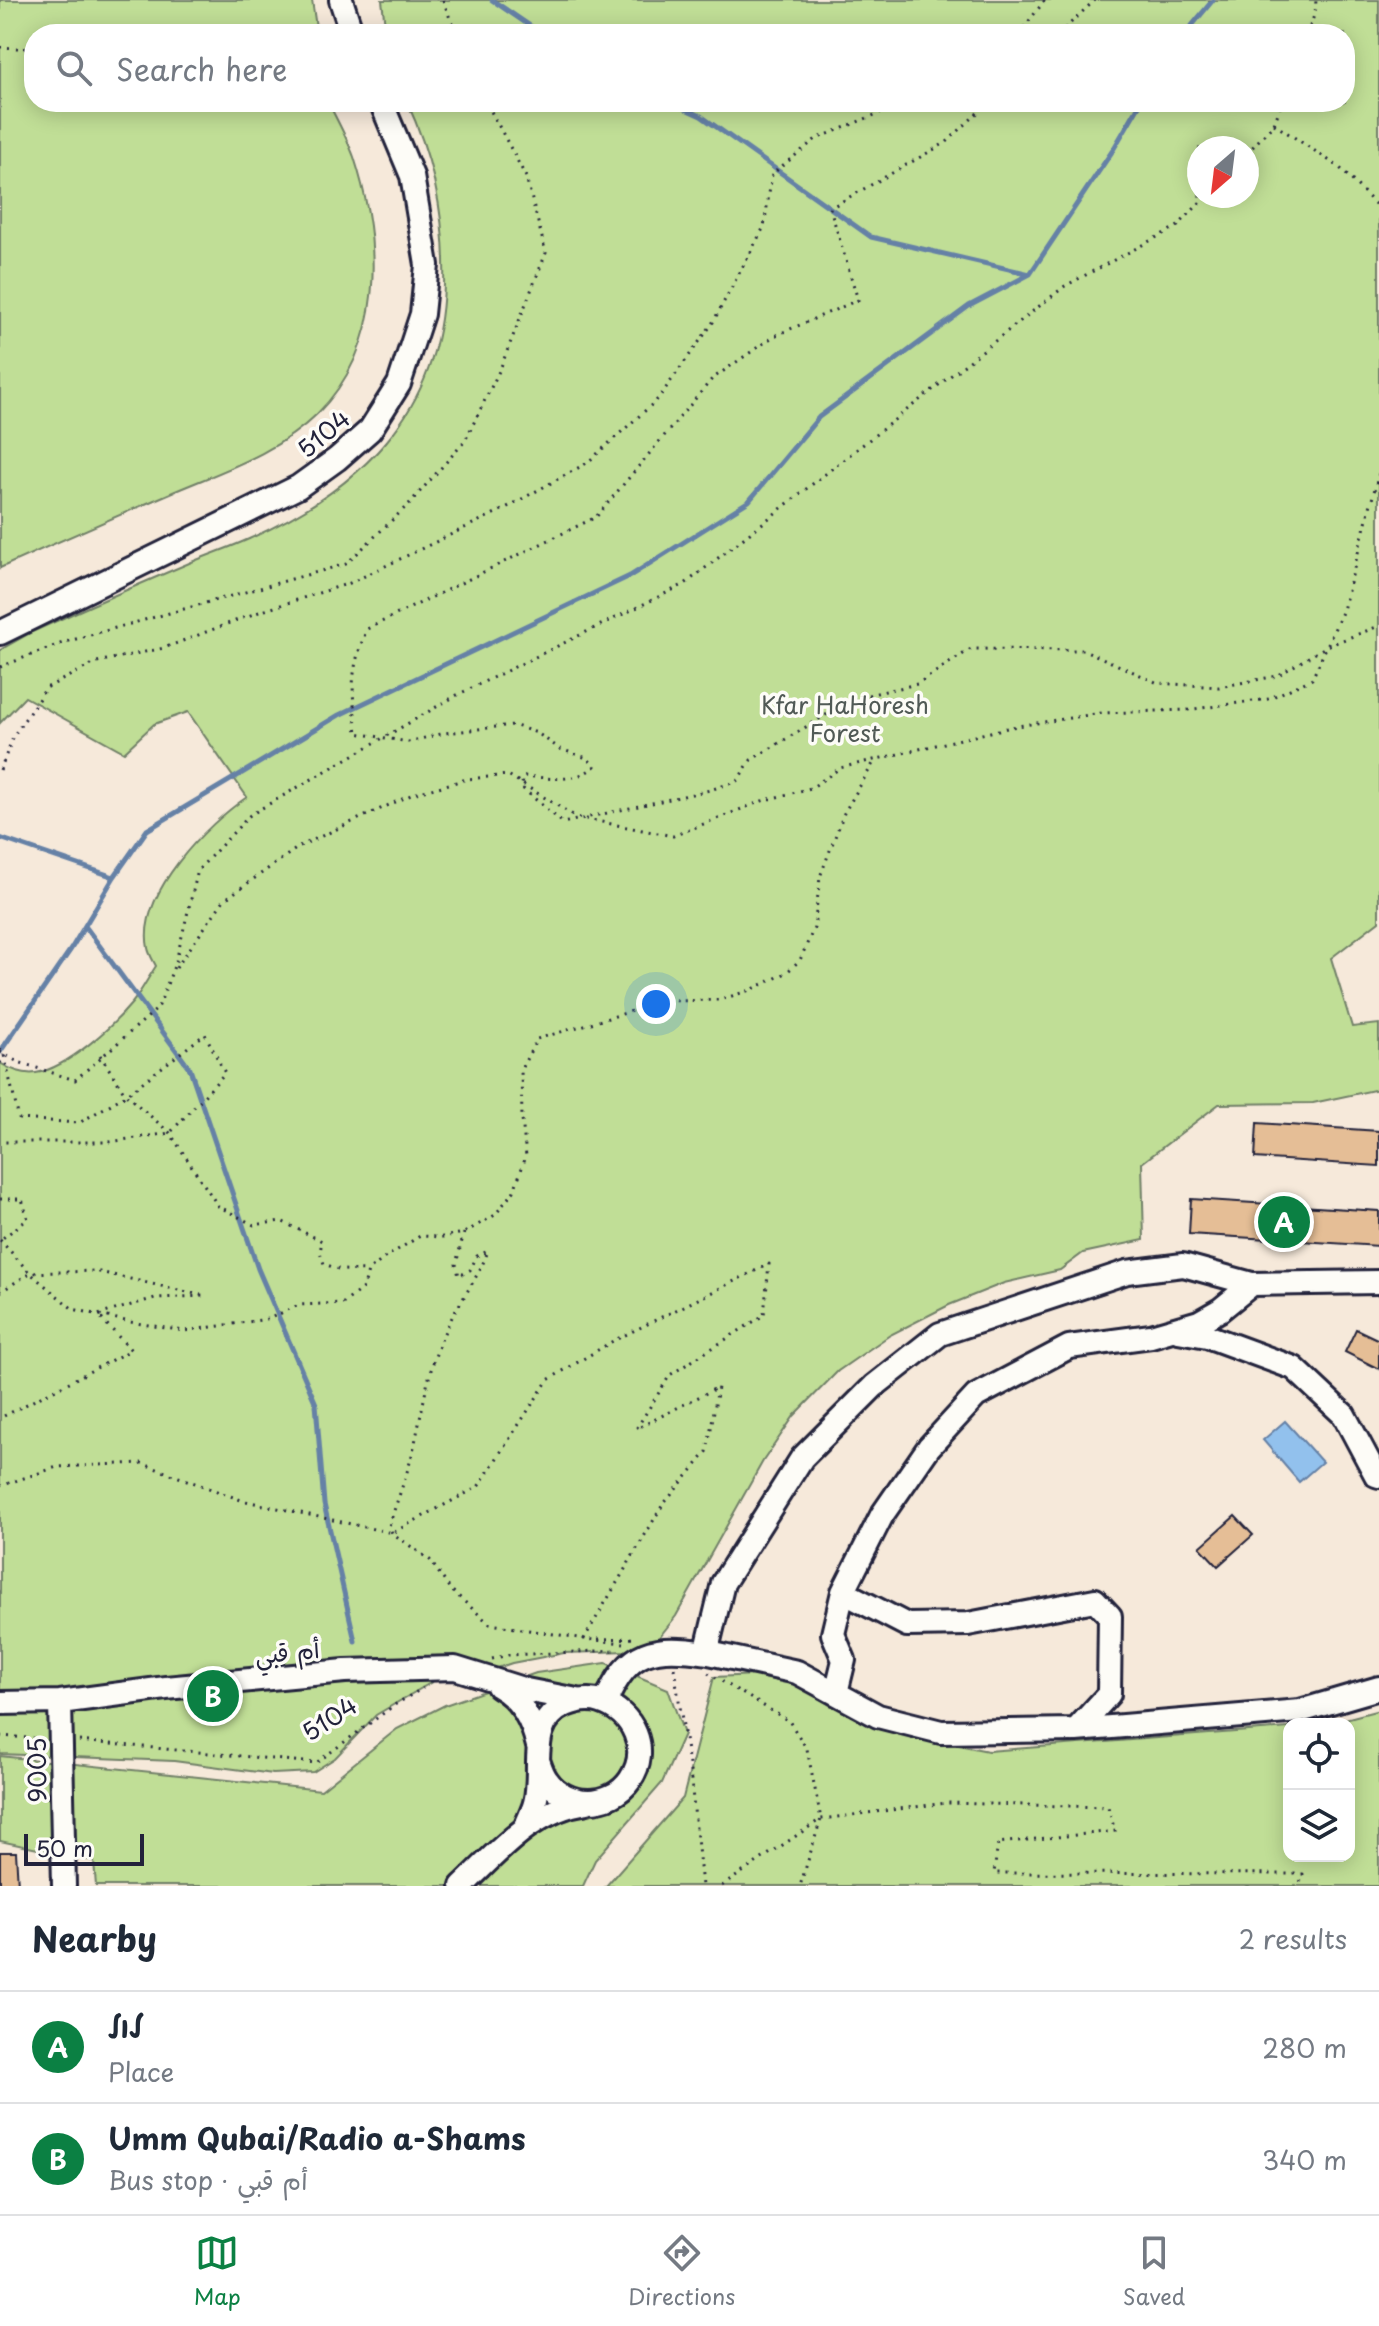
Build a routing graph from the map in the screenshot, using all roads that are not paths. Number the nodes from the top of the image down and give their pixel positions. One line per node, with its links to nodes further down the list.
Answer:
1 (341, 0): 2 (street)
2 (349, 24)
3 (385, 112): 4 (street, 5104)
4 (0, 633)
5 (1379, 1282): 6 (street)
6 (1252, 1284): 7 (street); 10 (street)
7 (1173, 1330): 8 (street); 9 (street)
8 (1379, 1476)
9 (843, 1592): 13 (street); 18 (street)
10 (706, 1661): 13 (street); 17 (street)
11 (483, 1677): 14 (street, أم قبي); 15 (street, أم قبي); 19 (street, أم قبي)
12 (1379, 1688): 18 (street)
13 (836, 1693): 18 (street)
14 (577, 1700): 17 (street); 19 (street)
15 (60, 1702): 16 (street, أم قبي); 22 (street, 9005)
16 (0, 1703)
17 (605, 1703): 20 (street)
18 (1076, 1730)
19 (538, 1754): 20 (street); 21 (street, أم قبي)
20 (593, 1801): 21 (street)
21 (526, 1826): 23 (street)
22 (64, 1886)
23 (462, 1886)

